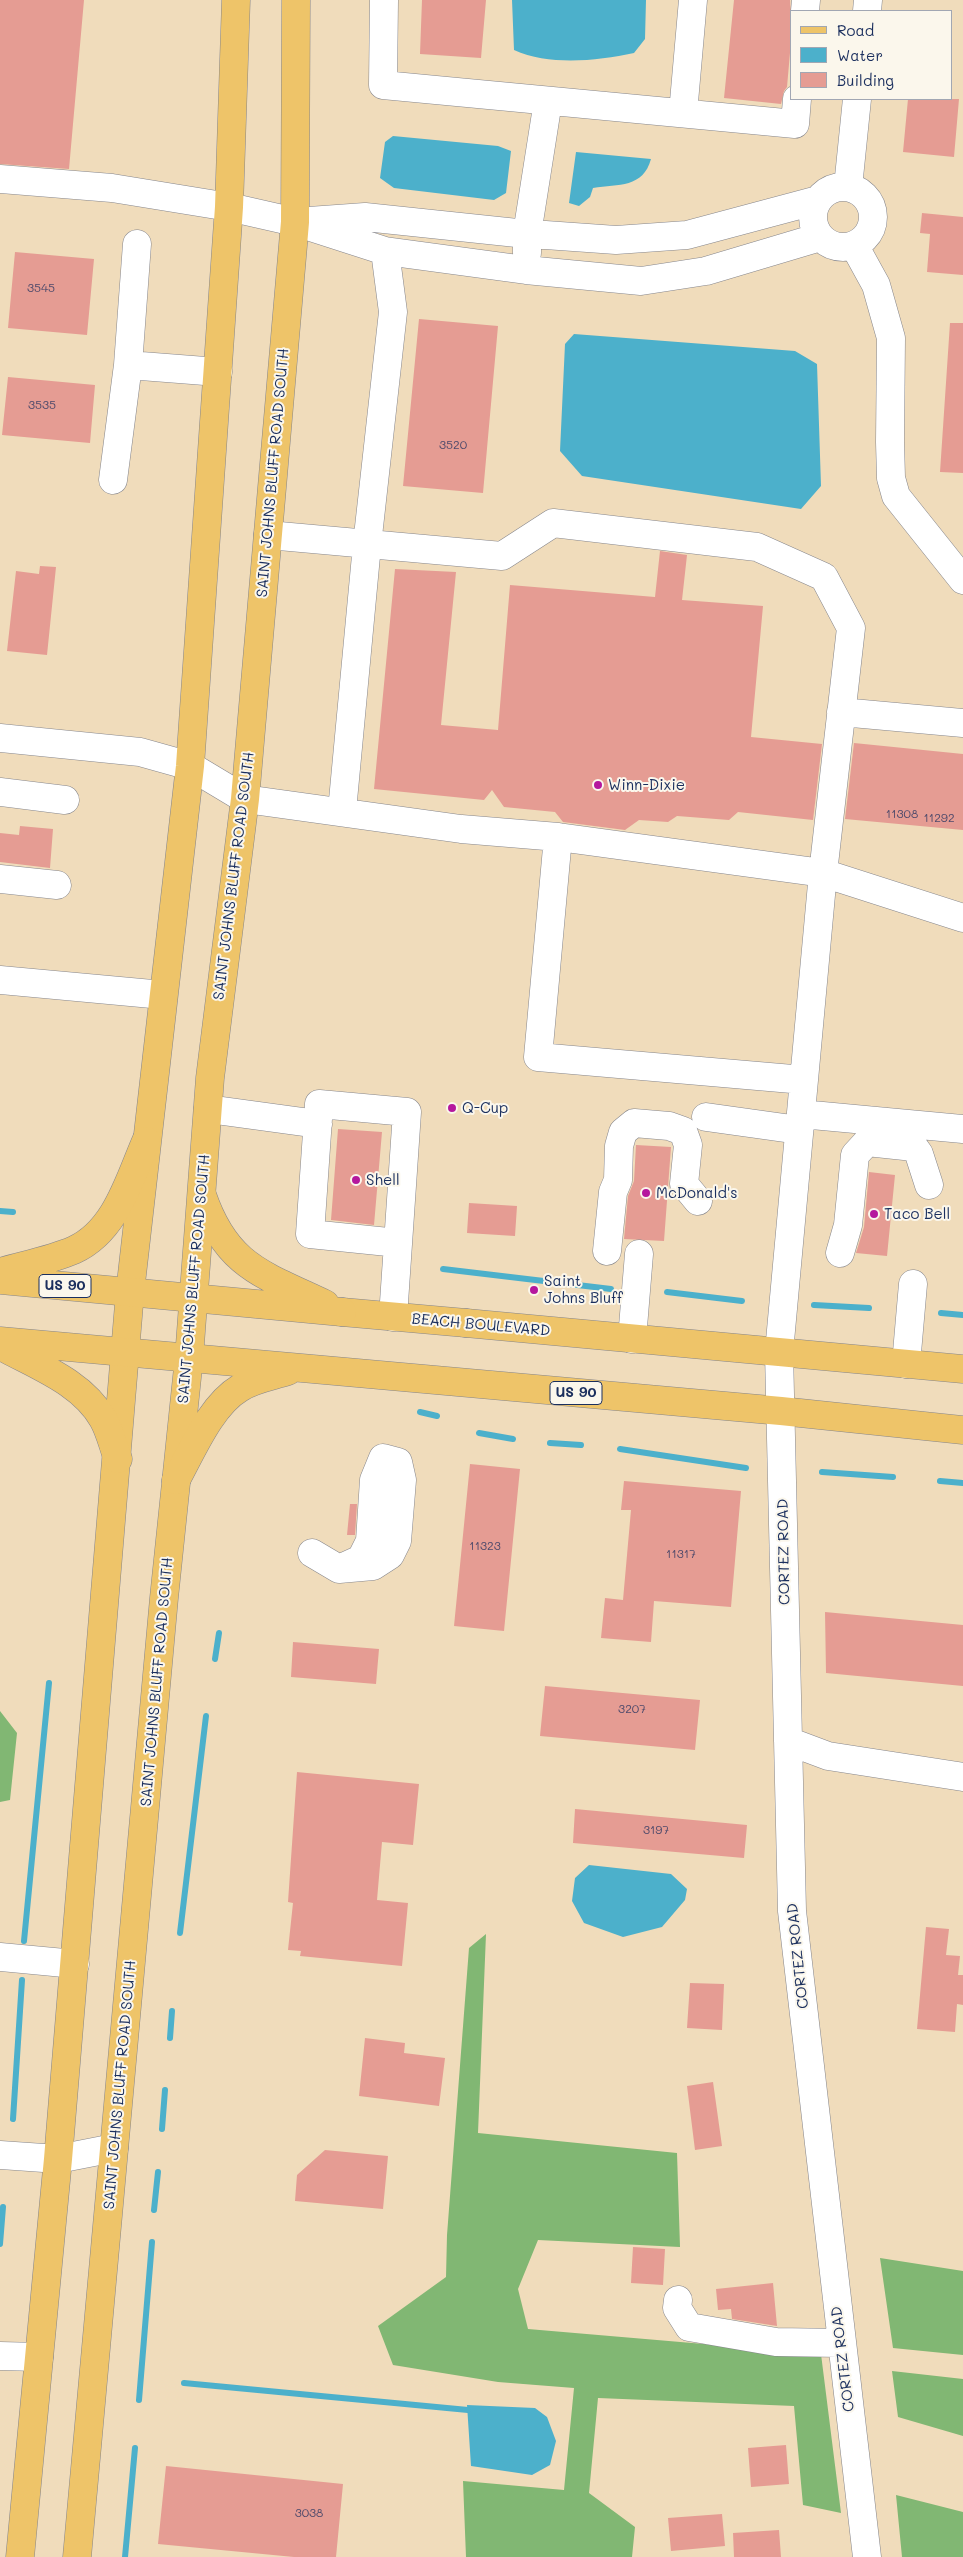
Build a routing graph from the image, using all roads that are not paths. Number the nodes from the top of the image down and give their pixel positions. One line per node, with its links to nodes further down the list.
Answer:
1 (236, 0): 12 (main road)
2 (296, 0): 13 (main road, SAINT JOHNS BLUFF ROAD SOUTH)
3 (384, 0): 7 (street)
4 (693, 0): 8 (street)
5 (797, 100): 8 (street)
6 (857, 100): 10 (street)
7 (548, 101): 8 (street); 14 (street)
8 (683, 114)
9 (0, 179): 12 (street)
10 (848, 187): 11 (street); 17 (street)
11 (818, 200): 14 (street); 15 (street)
12 (229, 207): 13 (street); 21 (main road)
13 (295, 222): 14 (street); 18 (street); 23 (main road, SAINT JOHNS BLUFF ROAD SOUTH)
14 (527, 234): 19 (street)
15 (820, 237): 17 (street); 19 (street)
16 (137, 244): 20 (street)
17 (854, 245): 25 (street)
18 (385, 251): 19 (street); 24 (street)
19 (526, 270)
20 (128, 364): 21 (street); 22 (street)
21 (218, 372): 29 (main road)
22 (113, 480)
23 (268, 535): 24 (street, CORTEZ ROAD); 32 (main road, SAINT JOHNS BLUFF ROAD SOUTH)
24 (367, 545): 26 (street, CORTEZ ROAD); 33 (street)
25 (963, 580)
26 (841, 712): 27 (street); 35 (street, CORTEZ ROAD)
27 (963, 723)
28 (0, 738): 29 (street)
29 (190, 766): 32 (street); 40 (main road)
30 (0, 792): 31 (street)
31 (65, 800)
32 (244, 800): 33 (street); 42 (main road, SAINT JOHNS BLUFF ROAD SOUTH)
33 (342, 811): 34 (street)
34 (558, 837): 35 (street); 41 (street)
35 (823, 873): 38 (street); 41 (street, CORTEZ ROAD)
36 (0, 880): 37 (street)
37 (57, 885)
38 (963, 918)
39 (0, 980): 40 (street)
40 (163, 995): 47 (main road)
41 (804, 1080): 44 (street, CORTEZ ROAD)
42 (208, 1109): 45 (street); 49 (main road, SAINT JOHNS BLUFF ROAD SOUTH)
43 (706, 1117): 44 (street)
44 (800, 1122): 46 (street); 65 (street, CORTEZ ROAD)
45 (318, 1124): 51 (street); 51 (street)
46 (963, 1129)
47 (146, 1141): 55 (main road); 58 (main road)
48 (929, 1185): 53 (street)
49 (202, 1195): 59 (main road, SAINT JOHNS BLUFF ROAD SOUTH); 60 (main road)
50 (698, 1201): 52 (street)
51 (398, 1243): 61 (street)
52 (607, 1251)
53 (840, 1253)
54 (639, 1254): 62 (street)
55 (0, 1272)
56 (0, 1280): 58 (main road, BEACH BOULEVARD / US 90)
57 (913, 1284): 68 (street)
58 (130, 1292): 59 (main road, BEACH BOULEVARD / US 90); 66 (main road)
59 (194, 1299): 60 (main road, BEACH BOULEVARD / US 90); 67 (main road, SAINT JOHNS BLUFF ROAD SOUTH)
60 (342, 1312): 61 (main road, BEACH BOULEVARD / US 90)
61 (393, 1317): 62 (main road, BEACH BOULEVARD / US 90)
62 (632, 1339): 65 (main road, BEACH BOULEVARD / US 90)
63 (0, 1342): 66 (main road, US 90)
64 (0, 1346): 74 (main road)
65 (779, 1352): 68 (main road, BEACH BOULEVARD / US 90); 71 (street, CORTEZ ROAD)
66 (126, 1353): 67 (main road, US 90); 74 (main road)
67 (189, 1358): 69 (main road, US 90); 75 (main road, SAINT JOHNS BLUFF ROAD SOUTH)
68 (906, 1364): 70 (main road, BEACH BOULEVARD / US 90)
69 (298, 1368): 71 (main road, US 90); 75 (main road)
70 (963, 1369)
71 (781, 1411): 72 (main road, US 90); 77 (street, CORTEZ ROAD)
72 (963, 1430)
73 (383, 1458): 76 (street)
74 (118, 1459): 80 (main road)
75 (176, 1480): 81 (main road, SAINT JOHNS BLUFF ROAD SOUTH)
76 (312, 1553)
77 (788, 1741): 78 (street); 85 (street, CORTEZ ROAD)
78 (963, 1776)
79 (0, 1957): 80 (street)
80 (75, 1964): 83 (main road)
81 (114, 2148): 83 (street); 89 (main road, SAINT JOHNS BLUFF ROAD SOUTH)
82 (0, 2154): 83 (street)
83 (58, 2159): 87 (main road)
84 (678, 2300): 85 (street)
85 (842, 2343): 90 (street, CORTEZ ROAD)
86 (0, 2356): 87 (street)
87 (39, 2357): 88 (main road)
88 (20, 2557)
89 (77, 2557)
90 (867, 2557)

